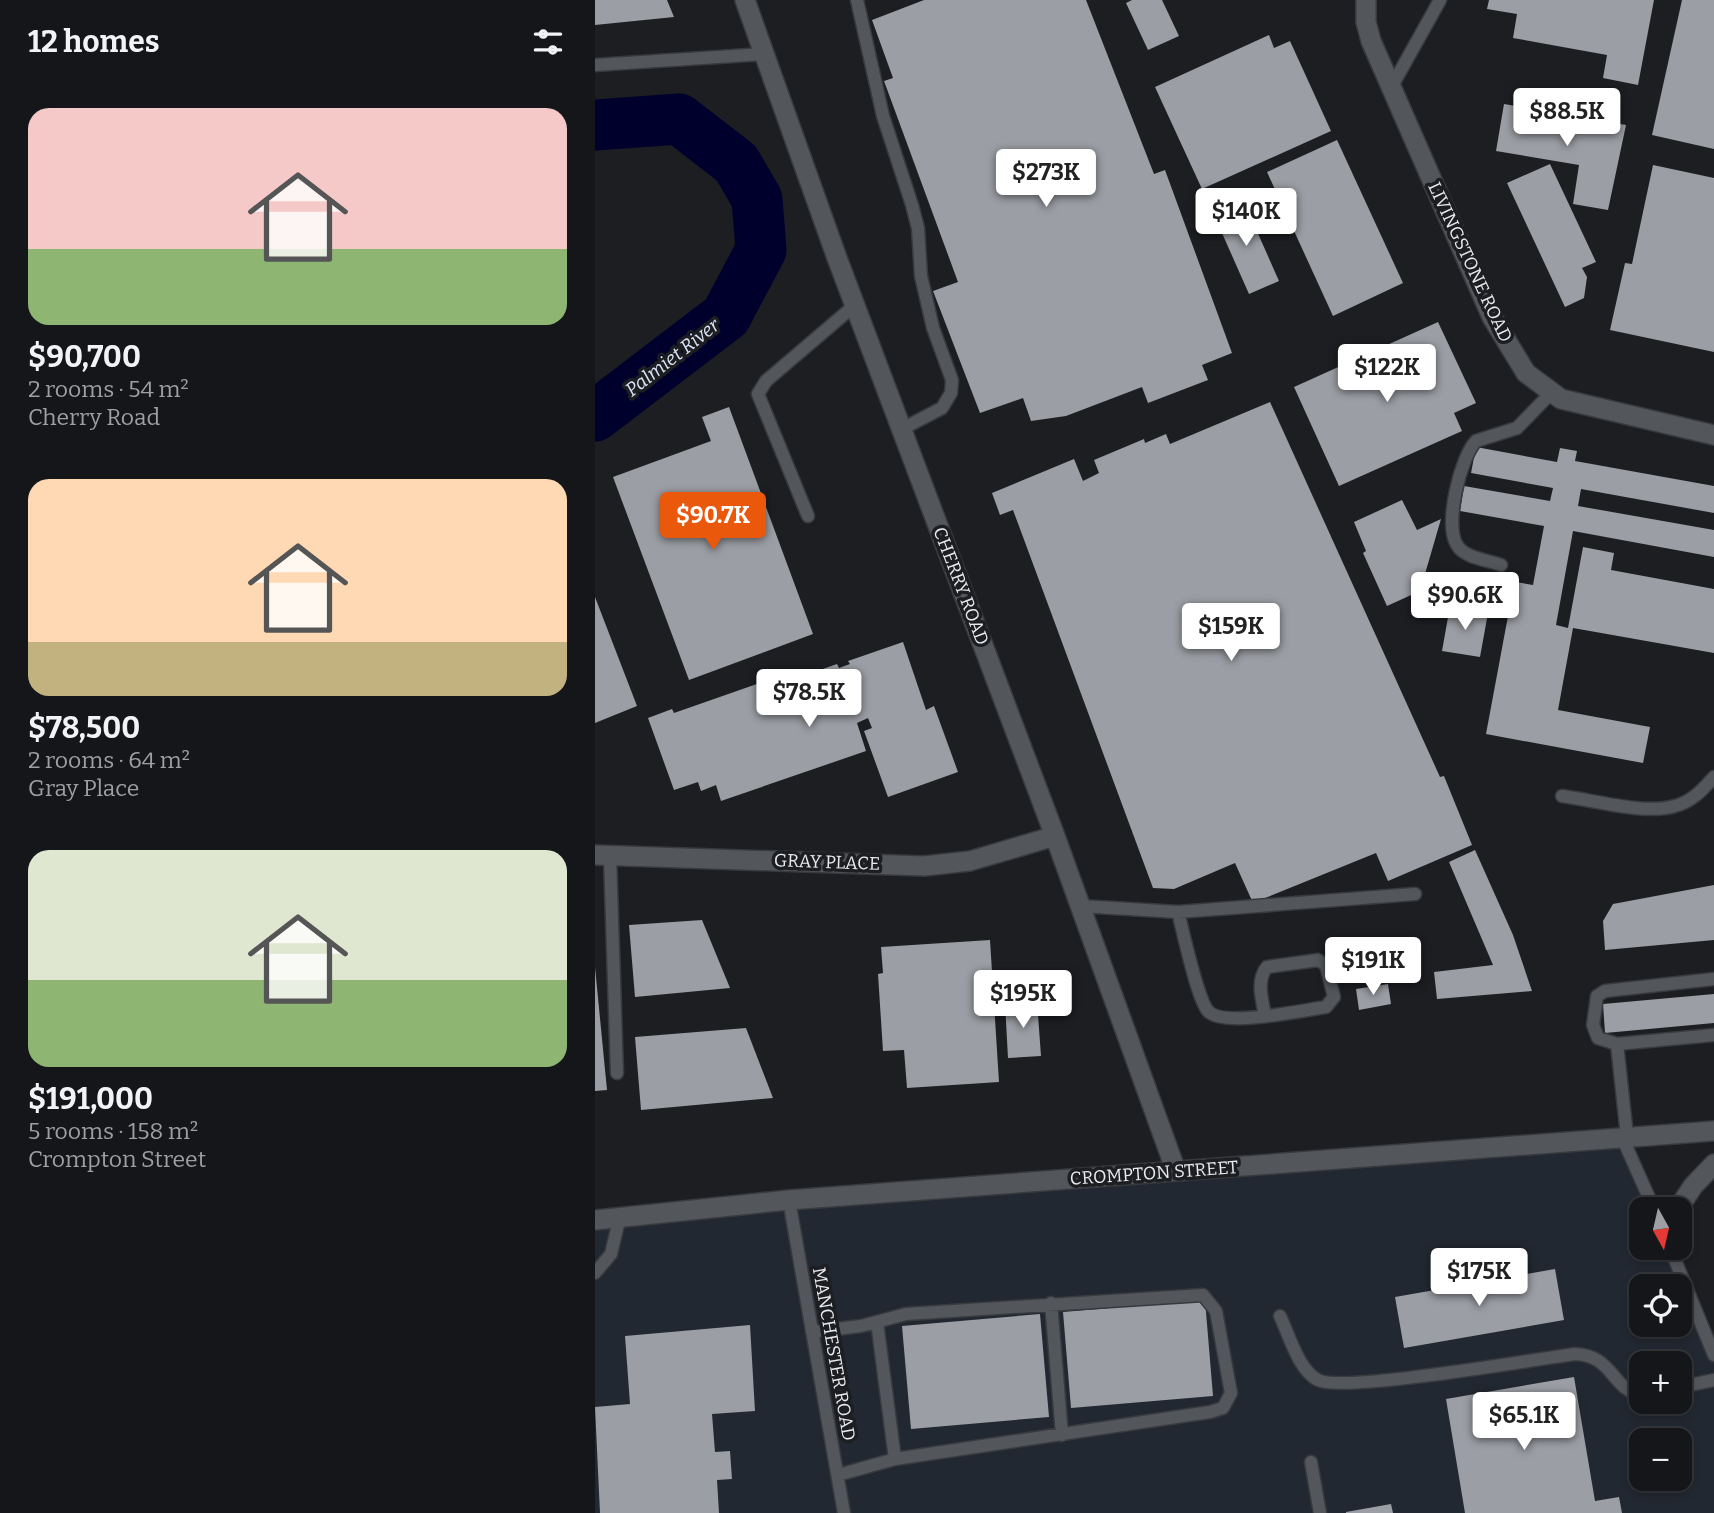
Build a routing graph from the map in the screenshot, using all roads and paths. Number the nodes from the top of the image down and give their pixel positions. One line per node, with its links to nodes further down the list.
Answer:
1 (745, 0): 5 (street, CHERRY ROAD)
2 (857, 0): 10 (lane)
3 (1366, 0): 7 (street, LIVINGSTONE ROAD)
4 (1440, 0): 7 (lane)
5 (765, 54): 6 (lane); 8 (street, CHERRY ROAD)
6 (595, 65)
7 (1392, 86): 9 (street, LIVINGSTONE ROAD)
8 (855, 305): 10 (street, CHERRY ROAD); 12 (lane)
9 (1551, 393): 11 (street, LIVINGSTONE ROAD); 13 (lane)
10 (902, 429): 16 (street, CHERRY ROAD)
11 (1714, 435)
12 (808, 516)
13 (1501, 565)
14 (1714, 777): 15 (lane)
15 (1562, 796)
16 (1055, 836): 17 (street, GRAY PLACE); 19 (street, CHERRY ROAD)
17 (603, 856): 25 (lane)
18 (1415, 894): 20 (lane)
19 (1080, 906): 20 (lane); 29 (street, CHERRY ROAD)
20 (1178, 912): 22 (lane)
21 (1714, 979): 24 (lane)
22 (1265, 1015): 22 (lane)
23 (1714, 1035): 24 (lane)
24 (1617, 1044): 27 (lane)
25 (617, 1073)
26 (1714, 1131): 27 (street, CROMPTON STREET)
27 (1625, 1136): 29 (street, CROMPTON STREET); 30 (lane)
28 (1714, 1164): 31 (street)
29 (1176, 1171): 32 (street, CROMPTON STREET)
30 (1649, 1197)
31 (1688, 1197)
32 (789, 1200): 33 (street, CROMPTON STREET); 40 (lane, MANCHESTER ROAD)
33 (620, 1216): 34 (street, CROMPTON STREET); 36 (lane)
34 (595, 1220)
35 (1675, 1260): 41 (lane)
36 (595, 1273)
37 (1051, 1303): 39 (lane); 45 (lane); 45 (lane)
38 (1280, 1316): 44 (lane)
39 (877, 1322): 40 (lane); 46 (lane)
40 (813, 1332): 48 (lane, MANCHESTER ROAD)
41 (1714, 1355)
42 (1714, 1380): 43 (lane)
43 (1692, 1385)
44 (1629, 1390)
45 (1062, 1435): 46 (lane)
46 (895, 1459): 48 (lane)
47 (1311, 1462): 50 (lane)
48 (838, 1475): 49 (lane, MANCHESTER ROAD)
49 (842, 1512)
50 (1320, 1513)

